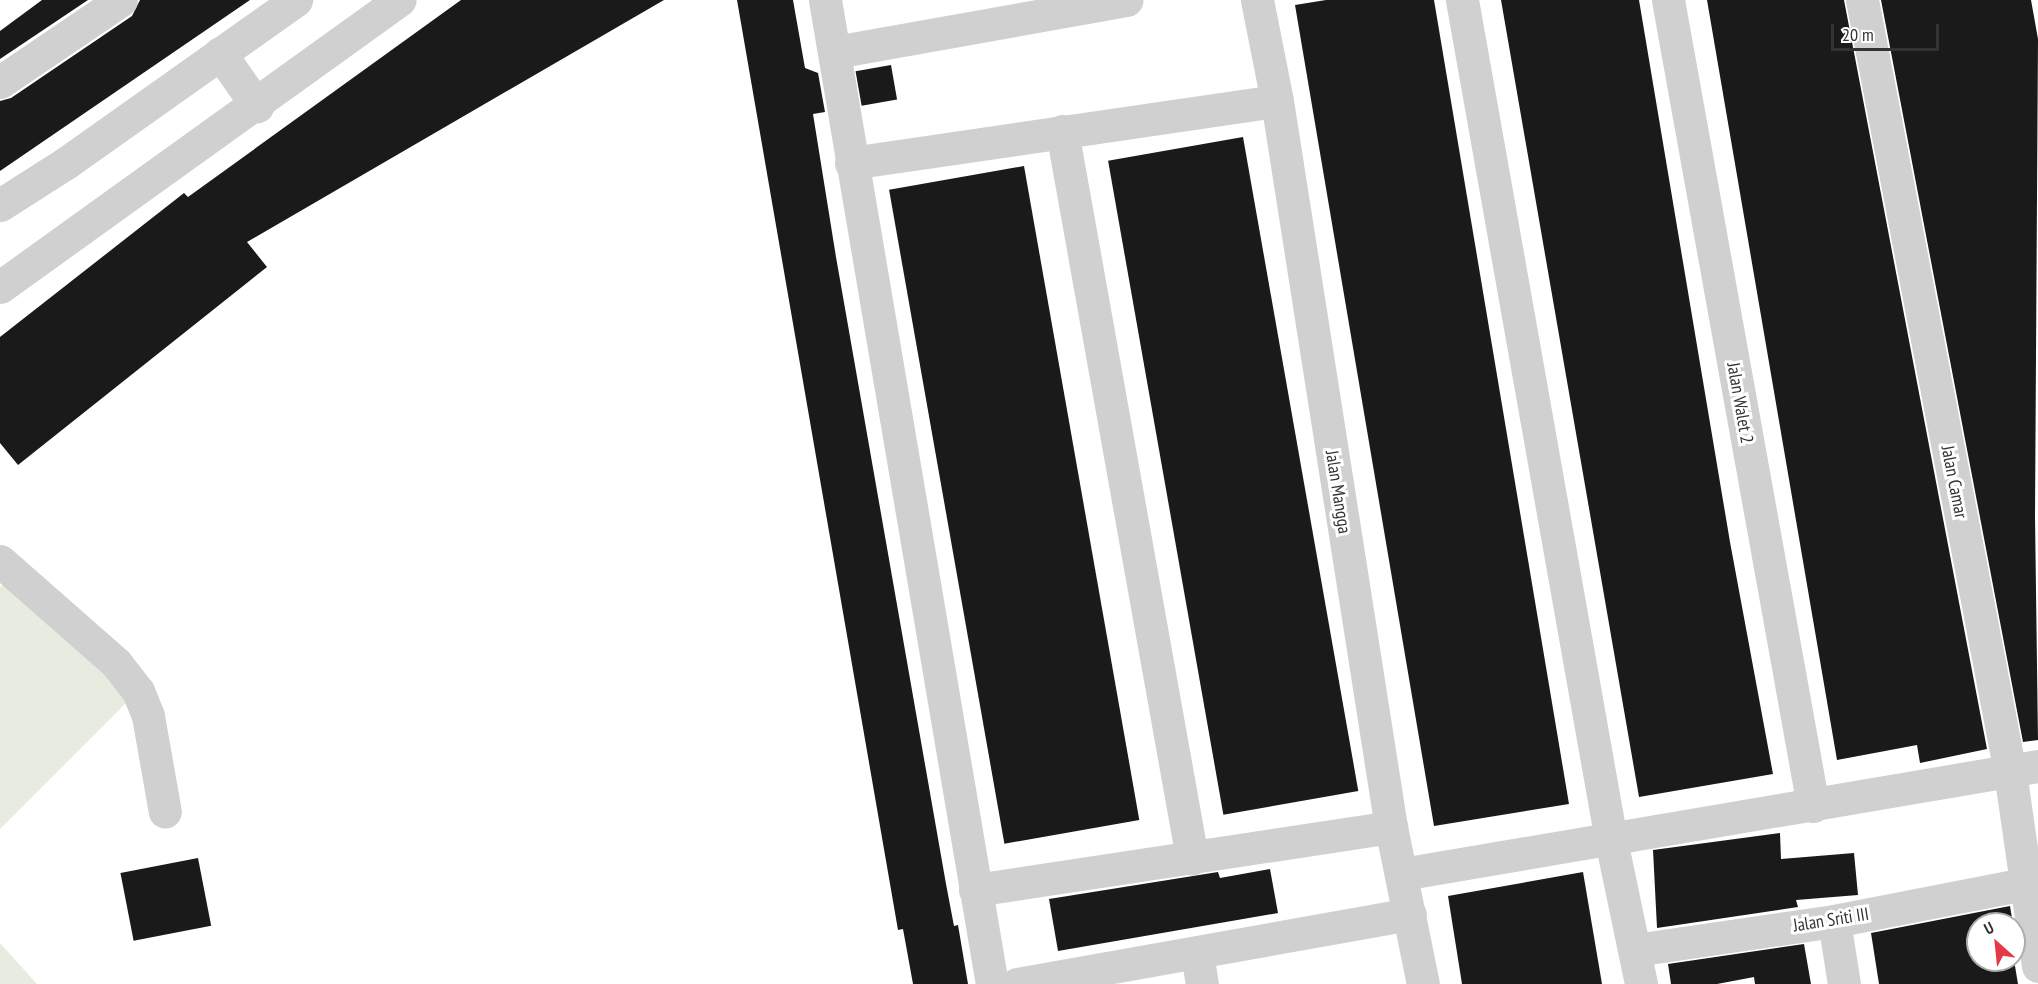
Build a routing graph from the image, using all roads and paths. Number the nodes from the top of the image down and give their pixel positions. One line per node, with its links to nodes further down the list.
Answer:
1 (121, 0): 13 (street)
2 (296, 0): 12 (street)
3 (400, 0): 15 (street)
4 (825, 0): 11 (street)
5 (1126, 0): 10 (street)
6 (1257, 0): 14 (street, Jalan Mangga)
7 (1462, 0): 25 (street)
8 (1668, 0): 22 (street, Jalan Walet 2)
9 (1862, 0): 21 (street, Jalan Camar)
10 (1039, 7): 11 (street)
11 (835, 52): 17 (street)
12 (220, 53): 15 (street); 18 (street)
13 (0, 82)
14 (1277, 101): 16 (street); 24 (street, Jalan Mangga)
15 (256, 106): 19 (street)
16 (1062, 131): 17 (street); 26 (street)
17 (851, 163): 29 (street)
18 (0, 205)
19 (0, 287)
20 (0, 561): 23 (street)
21 (2024, 769): 22 (street); 28 (street, Jalan Camar)
22 (1813, 806): 25 (street)
23 (165, 812)
24 (1391, 827): 26 (street); 27 (street, Jalan Mangga)
25 (1611, 840): 27 (street); 32 (street)
26 (1192, 858): 29 (street)
27 (1402, 874): 30 (street, Jalan Mangga)
28 (2025, 884): 31 (street, Jalan Sriti III); 33 (street, Jalan Camar)
29 (975, 890): 35 (street)
30 (1410, 914): 34 (street); 37 (street, Jalan Mangga)
31 (1834, 921): 32 (street, Jalan Sriti III); 39 (street)
32 (1635, 950): 38 (street)
33 (2038, 966)
34 (1200, 969): 36 (street)
35 (992, 984)
36 (1017, 984)
37 (1423, 984)
38 (1641, 984)
39 (1844, 984)

